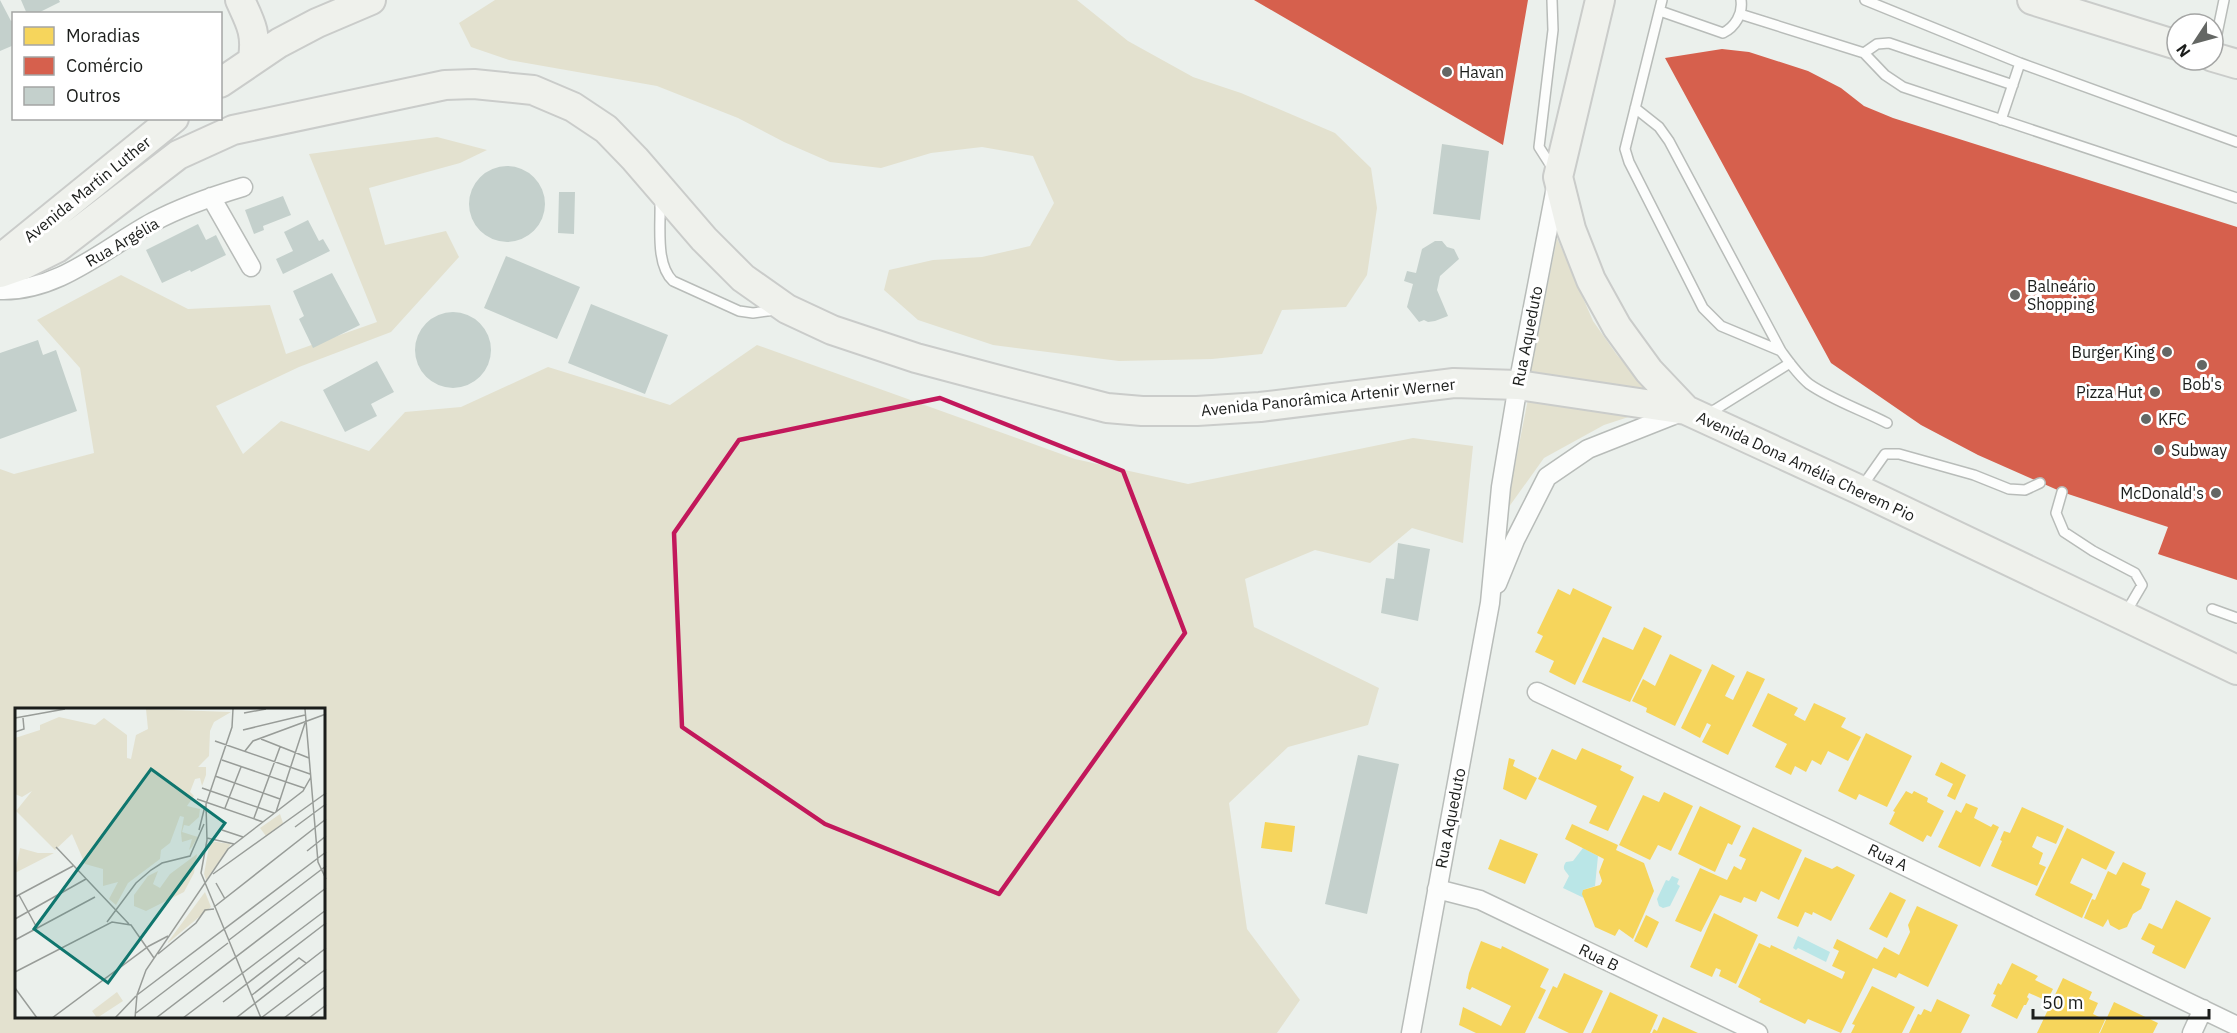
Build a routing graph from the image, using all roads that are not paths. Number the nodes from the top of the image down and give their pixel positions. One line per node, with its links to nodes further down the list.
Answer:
1 (240, 0): 13 (main road)
2 (371, 0): 13 (main road)
3 (1552, 0): 21 (lane)
4 (1600, 0): 21 (main road, Avenida Dona Amélia Cherem Pio)
5 (1662, 0): 9 (lane)
6 (1741, 0): 10 (lane)
7 (1865, 0): 14 (lane)
8 (2032, 0): 11 (main road)
9 (1660, 12): 10 (lane); 17 (lane)
10 (1740, 14): 12 (lane)
11 (2165, 41)
12 (1864, 53): 16 (lane); 19 (lane)
13 (253, 58): 15 (main road)
14 (2020, 63): 16 (lane); 20 (lane)
15 (222, 81)
16 (2013, 85): 19 (lane)
17 (1635, 108): 31 (lane); 31 (lane)
18 (172, 120): 26 (main road, Avenida Martin Luther)
19 (2001, 120): 25 (lane)
20 (2237, 142)
21 (1558, 177): 33 (street, Rua Aqueduto); 34 (main road, Avenida Dona Amélia Cherem Pio)
22 (243, 187): 24 (street, Rua Argélia)
23 (660, 188): 28 (main road, Avenida Panorâmica Artenir Werner); 30 (main road, Avenida Panorâmica Artenir Werner); 30 (lane)
24 (211, 197): 27 (street); 29 (street, Rua Argélia)
25 (2237, 198)
26 (0, 259)
27 (250, 267)
28 (0, 273)
29 (0, 290)
30 (787, 309): 33 (main road, Avenida Panorâmica Artenir Werner)
31 (1781, 351): 32 (lane)
32 (1790, 363): 34 (lane); 35 (lane)
33 (1518, 385): 34 (main road, Avenida Panorâmica Artenir Werner); 39 (street, Rua Aqueduto)
34 (1694, 414): 37 (main road, Avenida Dona Amélia Cherem Pio); 39 (street, Rua Aqueduto)
35 (1887, 423)
36 (2040, 483): 37 (lane)
37 (1860, 490): 41 (main road, Avenida Dona Amélia Cherem Pio)
38 (2062, 492): 41 (lane)
39 (1490, 603): 45 (street, Rua Aqueduto)
40 (2212, 609): 42 (lane)
41 (2124, 616): 43 (main road, Avenida Dona Amélia Cherem Pio)
42 (2237, 618)
43 (2237, 670)
44 (1537, 692): 46 (street, Rua A)
45 (1437, 889): 48 (street, Rua Aqueduto); 49 (street, Rua B)
46 (2203, 1009): 47 (street, Rua A); 50 (street)
47 (2237, 1026)
48 (1411, 1033)
49 (1758, 1033)
50 (2192, 1033)

